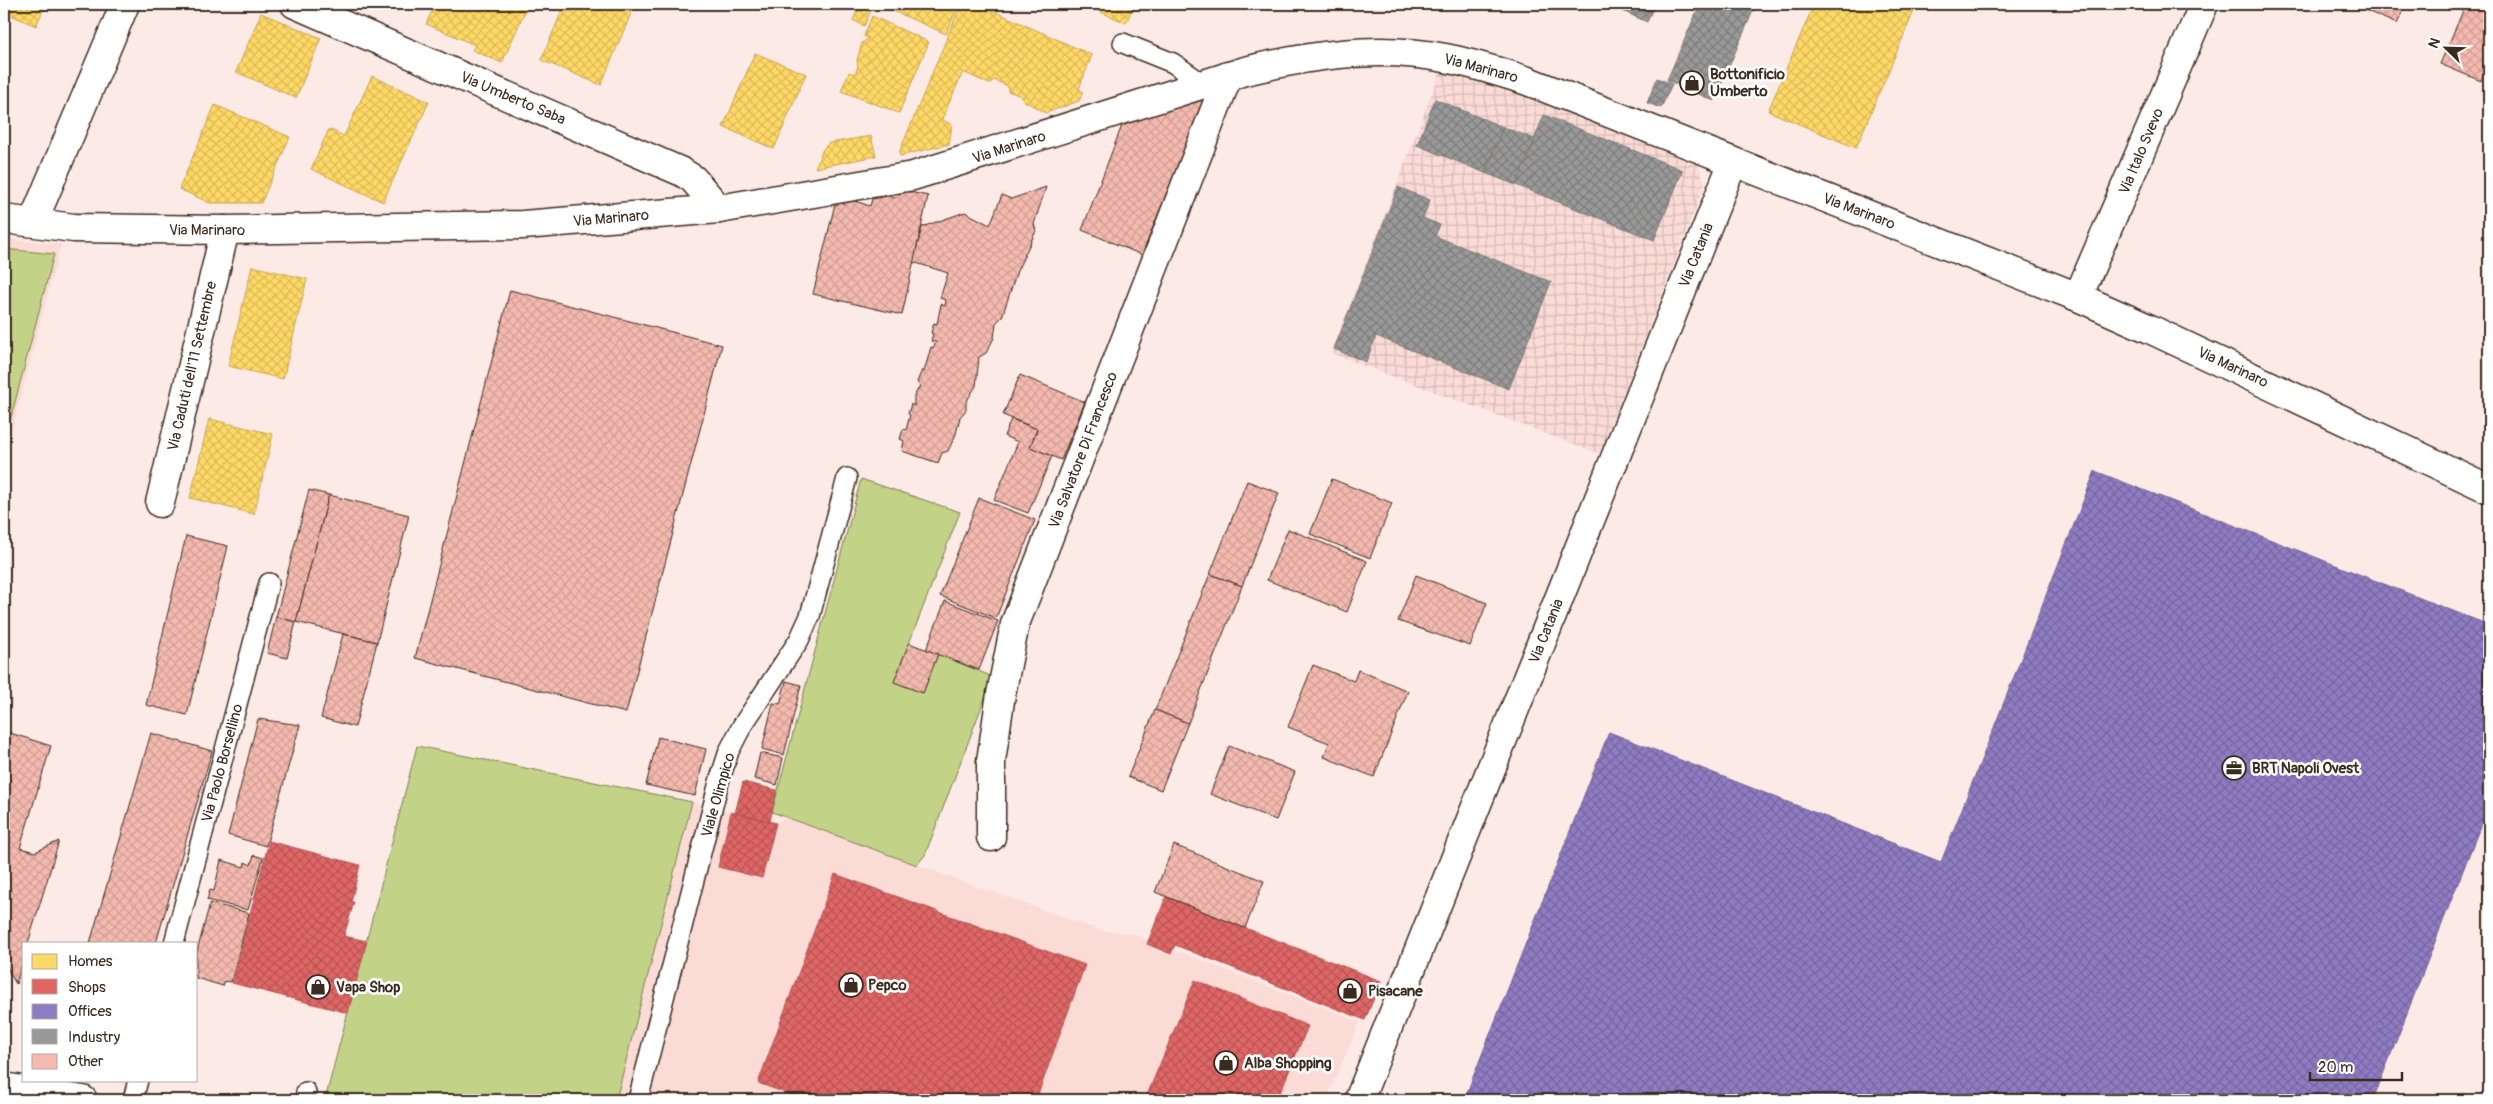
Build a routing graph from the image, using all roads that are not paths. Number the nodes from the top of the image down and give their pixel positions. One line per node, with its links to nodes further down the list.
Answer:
1 (125, 4): 10 (street)
2 (295, 4): 8 (street, Via Umberto Saba)
3 (2204, 4): 12 (street, Via Italo Svevo)
4 (1123, 43): 6 (lane)
5 (1228, 76): 6 (street, Via Marinaro); 7 (street, Via Marinaro); 17 (street, Via Salvatore Di Francesco)
6 (1203, 84): 8 (street, Via Marinaro)
7 (1733, 162): 12 (street, Via Marinaro); 24 (street, Via Catania)
8 (719, 209): 11 (street, Via Marinaro)
9 (4, 219): 10 (street, Via Marinaro)
10 (33, 222): 11 (street, Via Marinaro)
11 (225, 230): 15 (street, Via Caduti dell'11 Settembre)
12 (2078, 297): 14 (street, Via Marinaro)
13 (847, 478): 23 (lane, Viale Olimpico)
14 (2489, 489)
15 (160, 503)
16 (269, 583): 18 (lane, Via Paolo Borsellino)
17 (991, 837)
18 (174, 942)
19 (138, 1082): 22 (lane)
20 (4, 1087): 21 (street)
21 (83, 1100)
22 (133, 1100)
23 (638, 1100)
24 (1359, 1100)

